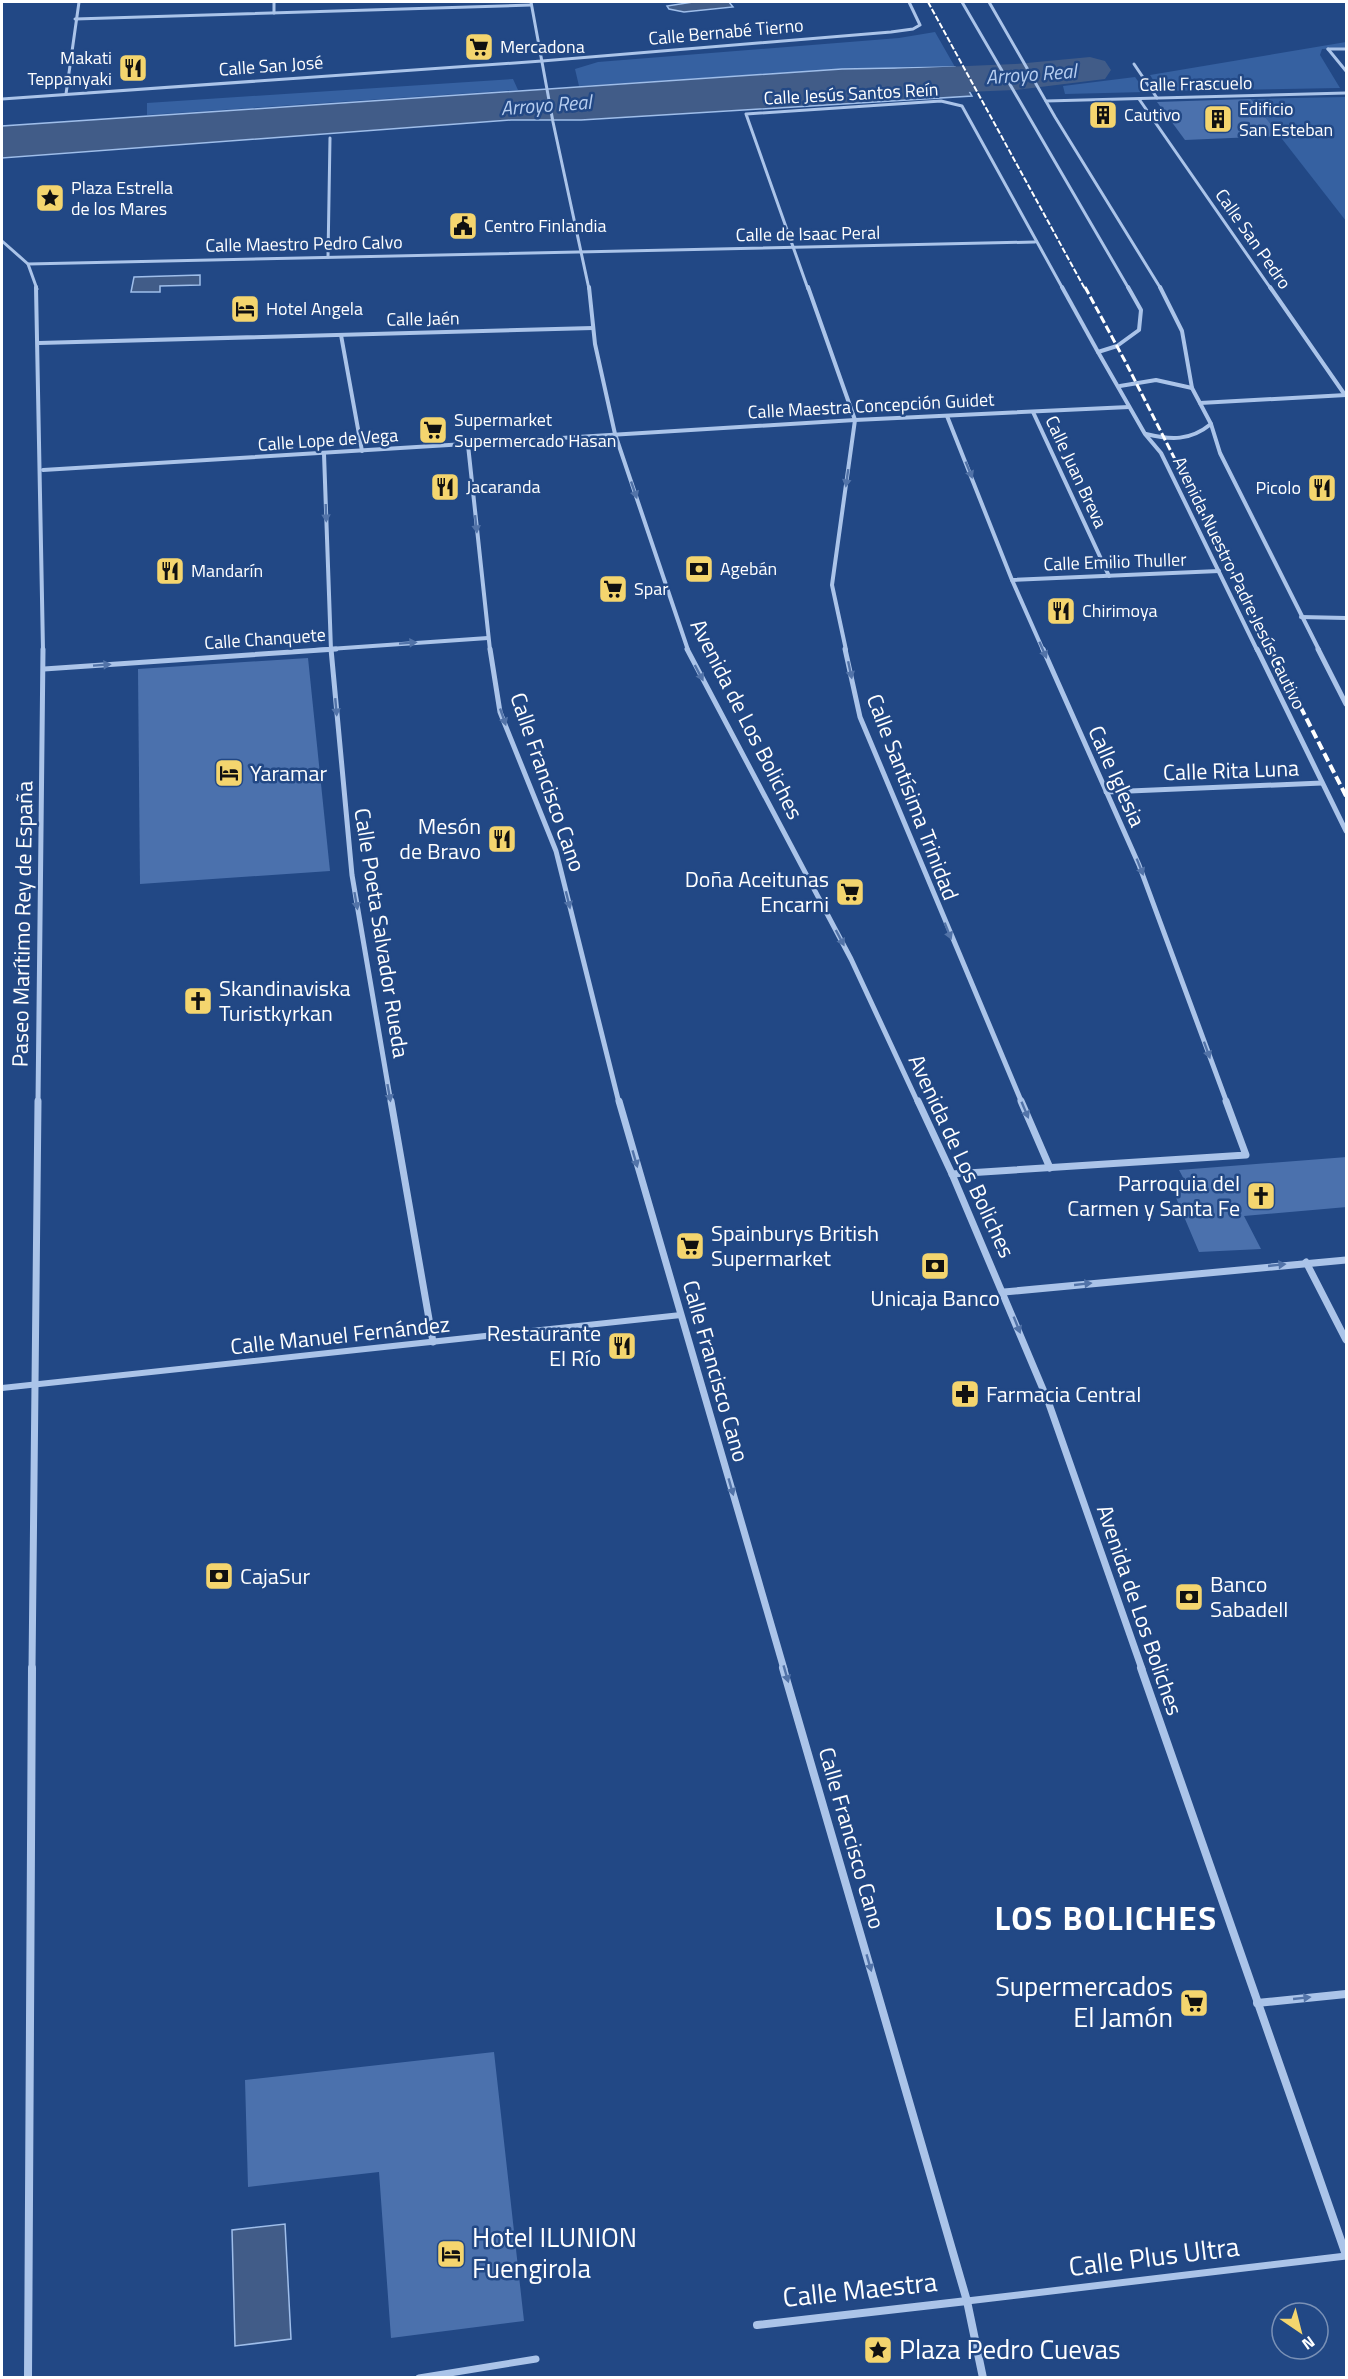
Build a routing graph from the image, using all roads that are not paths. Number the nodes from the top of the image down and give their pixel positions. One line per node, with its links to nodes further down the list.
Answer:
1 (79, 2): 8 (street)
2 (274, 2): 7 (street)
3 (909, 2): 10 (street, Calle Bernabé Tierno)
4 (962, 2): 30 (street)
5 (989, 2): 18 (street, Avenida Nuestro Padre Jesús Cautivo)
6 (531, 3): 7 (street); 10 (street, Avenida de Los Boliches)
7 (274, 13): 8 (street)
8 (75, 19): 14 (street)
9 (1347, 49): 12 (street)
10 (542, 61): 14 (street, Calle San José); 24 (street, Avenida de Los Boliches)
11 (1134, 64): 15 (street)
12 (1347, 71)
13 (1347, 93): 15 (street, Calle Frascuelo)
14 (66, 94): 16 (street, Calle San José)
15 (1157, 98): 17 (street, Calle Frascuelo)
16 (2, 99)
17 (1139, 99): 18 (street, Calle Frascuelo); 33 (street, Calle San Pedro)
18 (1046, 101): 32 (street, Avenida Nuestro Padre Jesús Cautivo)
19 (957, 103): 22 (street, Avenida Nuestro Padre Jesús Cautivo); 23 (street, Calle Jesús Santos Reín)
20 (330, 138): 25 (street)
21 (2, 241): 26 (street, Paseo Marítimo Rey de España)
22 (1035, 242): 23 (street, Calle de Isaac Peral); 30 (street, Avenida Nuestro Padre Jesús Cautivo)
23 (795, 248): 24 (street, Calle de Isaac Peral); 38 (street)
24 (581, 252): 25 (street, Calle Maestro Pedro Calvo); 27 (street, Avenida de Los Boliches)
25 (328, 257): 26 (street, Calle Maestro Pedro Calvo)
26 (28, 264): 29 (street, Paseo Marítimo Rey de España)
27 (593, 328): 28 (street, Calle Jaén); 40 (street, Avenida de Los Boliches)
28 (341, 334): 29 (street, Calle Jaén); 43 (street)
29 (39, 343): 45 (street, Paseo Marítimo Rey de España)
30 (1098, 352): 31 (street, Avenida Nuestro Padre Jesús Cautivo)
31 (1120, 386): 32 (street); 35 (street, Avenida Nuestro Padre Jesús Cautivo)
32 (1192, 388): 34 (street, Avenida Nuestro Padre Jesús Cautivo)
33 (1346, 395): 34 (street)
34 (1200, 403): 39 (street, Avenida Nuestro Padre Jesús Cautivo)
35 (1129, 407): 36 (street, Calle Maestra Concepción Guidet); 41 (street, Avenida Nuestro Padre Jesús Cautivo)
36 (1033, 412): 37 (street, Calle Maestra Concepción Guidet); 47 (street, Calle Juan Breva)
37 (947, 416): 38 (street, Calle Maestra Concepción Guidet); 48 (street, Calle Iglesia, one-way to 48)
38 (855, 420): 40 (street, Calle Maestra Concepción Guidet); 58 (street, Calle Santísima Trinidad, one-way to 58)
39 (1211, 424): 41 (street); 49 (street, Avenida Nuestro Padre Jesús Cautivo)
40 (615, 434): 42 (street, Calle Lope de Vega); 59 (street, Avenida de Los Boliches, one-way to 59)
41 (1145, 434): 46 (street, Avenida Nuestro Padre Jesús Cautivo)
42 (468, 445): 43 (street, Calle Lope de Vega); 51 (street, Calle Francisco Cano, one-way to 51)
43 (362, 452): 44 (street, Calle Lope de Vega)
44 (324, 454): 45 (street, Calle Lope de Vega); 52 (street, Calle Poeta Salvador Rueda, one-way to 52)
45 (43, 471): 53 (street, Paseo Marítimo Rey de España)
46 (1219, 571): 47 (street, Calle Emilio Thuller); 55 (street, Avenida Nuestro Padre Jesús Cautivo)
47 (1109, 576): 48 (street, Calle Emilio Thuller)
48 (1012, 580): 56 (street, Calle Iglesia, one-way to 56)
49 (1301, 617): 50 (street); 54 (street, Avenida Nuestro Padre Jesús Cautivo)
50 (1347, 618)
51 (488, 638): 52 (street, Calle Chanquete, one-way to 51); 63 (street, Calle Francisco Cano, one-way to 63)
52 (331, 648): 53 (street, Calle Chanquete, one-way to 52); 65 (street, Calle Poeta Salvador Rueda, one-way to 65)
53 (44, 669): 66 (street, Paseo Marítimo Rey de España)
54 (1347, 704)
55 (1322, 783): 56 (street, Calle Rita Luna); 57 (street, Avenida Nuestro Padre Jesús Cautivo)
56 (1106, 792): 58 (street, Calle Iglesia, one-way to 58)
57 (1347, 831)
58 (1050, 1168): 59 (street)
59 (952, 1174): 62 (street, Avenida de Los Boliches)
60 (1347, 1260): 61 (street)
61 (1306, 1262): 62 (street, one-way to 61); 64 (street)
62 (1004, 1292): 69 (street, Avenida de Los Boliches, one-way to 69)
63 (681, 1315): 65 (street, Calle Manuel Fernández); 71 (street, Calle Francisco Cano, one-way to 71)
64 (1347, 1340)
65 (433, 1342): 66 (street, Calle Manuel Fernández)
66 (34, 1384): 67 (street, Calle Manuel Fernández); 74 (street, Paseo Marítimo Rey de España)
67 (2, 1388)
68 (1347, 1994): 69 (street, one-way to 68)
69 (1257, 2003): 70 (street, Avenida de Los Boliches)
70 (1347, 2255): 71 (street, Calle Plus Ultra)
71 (967, 2301): 72 (street, Calle Maestra); 76 (street, Calle Francisco Cano)
72 (757, 2325)
73 (536, 2359): 75 (street)
74 (28, 2378)
75 (419, 2378)
76 (983, 2378)

